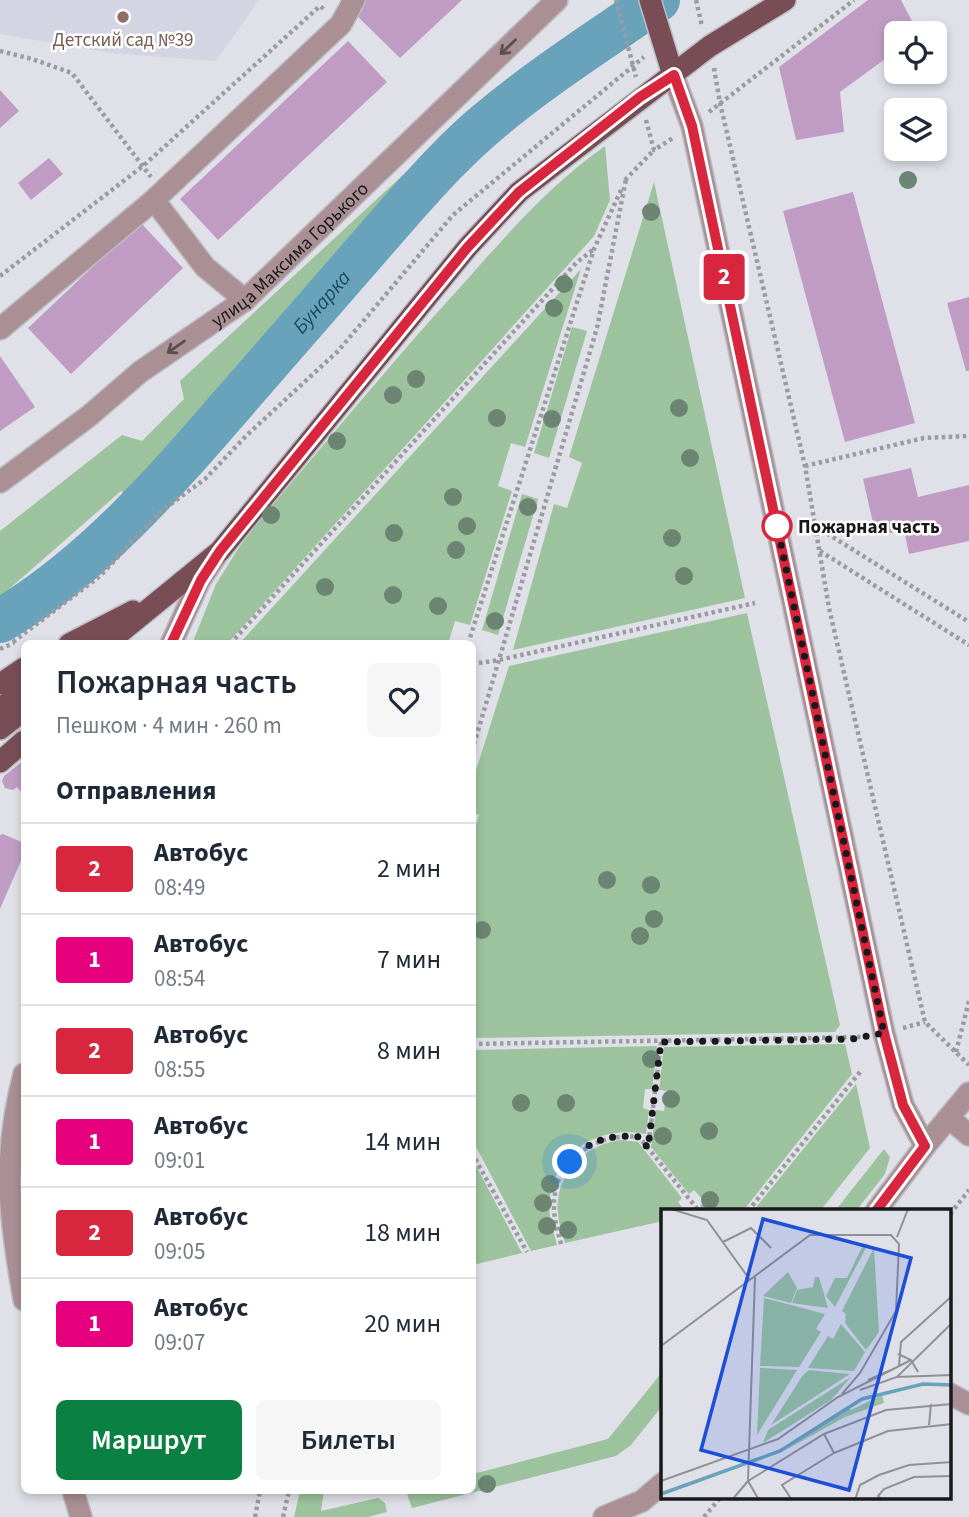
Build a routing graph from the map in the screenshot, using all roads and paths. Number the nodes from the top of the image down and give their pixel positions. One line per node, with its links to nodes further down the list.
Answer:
1 (354, 0): 22 (street)
2 (557, 0): 25 (street, улица Максима Горького, one-way to 25)
3 (616, 0): 14 (path)
4 (650, 0): 11 (main road)
5 (696, 0): 10 (path)
6 (785, 0): 12 (main road)
7 (854, 0): 17 (path)
8 (320, 6): 20 (path)
9 (712, 18): 10 (path)
10 (702, 25): 11 (path); 12 (path)
11 (665, 43): 14 (path); 15 (main road)
12 (710, 46): 15 (main road); 17 (path)
13 (0, 51): 20 (path)
14 (633, 64): 16 (path); 43 (path)
15 (674, 75): 16 (main road); 18 (street)
16 (640, 97): 19 (path); 31 (main road)
17 (720, 103): 18 (path); 28 (path)
18 (692, 126): 19 (path); 57 (street)
19 (654, 150): 21 (path)
20 (143, 166): 24 (path)
21 (626, 178): 23 (path); 45 (path)
22 (153, 200): 25 (street); 26 (street)
23 (594, 248): 41 (path); 42 (path)
24 (0, 276)
25 (245, 300): 29 (street, улица Максима Горького, one-way to 29)
26 (0, 329)
27 (969, 436): 28 (path)
28 (806, 466): 30 (path)
29 (0, 482)
30 (815, 526): 32 (path); 35 (path)
31 (220, 551): 33 (main road); 40 (street)
32 (820, 551): 44 (path); 60 (path)
33 (172, 591): 36 (main road); 37 (main road); 38 (main road); 39 (main road)
34 (754, 603): 45 (path)
35 (969, 622)
36 (77, 640)
37 (98, 640)
38 (111, 640)
39 (126, 640)
40 (173, 640)
41 (234, 640)
42 (469, 640)
43 (13, 642)
44 (969, 645)
45 (499, 660): 46 (path); 53 (path)
46 (476, 663)
47 (21, 670): 48 (main road)
48 (0, 684)
49 (21, 693): 50 (main road)
50 (0, 709)
51 (21, 712): 52 (main road)
52 (0, 729)
53 (476, 738)
54 (21, 743): 55 (main road)
55 (0, 762)
56 (969, 1000): 60 (path)
57 (884, 1033): 58 (path); 67 (street)
58 (661, 1042): 59 (path); 68 (path)
59 (476, 1044)
60 (956, 1052): 61 (path)
61 (969, 1065)
62 (860, 1072): 72 (path)
63 (21, 1089): 77 (street)
64 (969, 1093): 65 (street)
65 (949, 1118): 66 (street); 67 (street)
66 (969, 1135)
67 (925, 1146): 73 (street)
68 (648, 1148): 71 (path); 75 (path)
69 (476, 1160): 76 (path)
70 (969, 1190): 74 (path)
71 (697, 1209)
72 (750, 1209)
73 (878, 1209)
74 (951, 1213)
75 (561, 1244)
76 (527, 1252)
77 (21, 1279)
78 (951, 1395): 79 (street)
79 (969, 1404)
80 (661, 1485): 88 (street)
81 (75, 1494): 85 (street)
82 (260, 1494): 86 (path)
83 (288, 1494): 87 (path)
84 (718, 1500): 89 (path)
85 (80, 1517)
86 (255, 1517)
87 (284, 1517)
88 (604, 1517)
89 (704, 1517)

